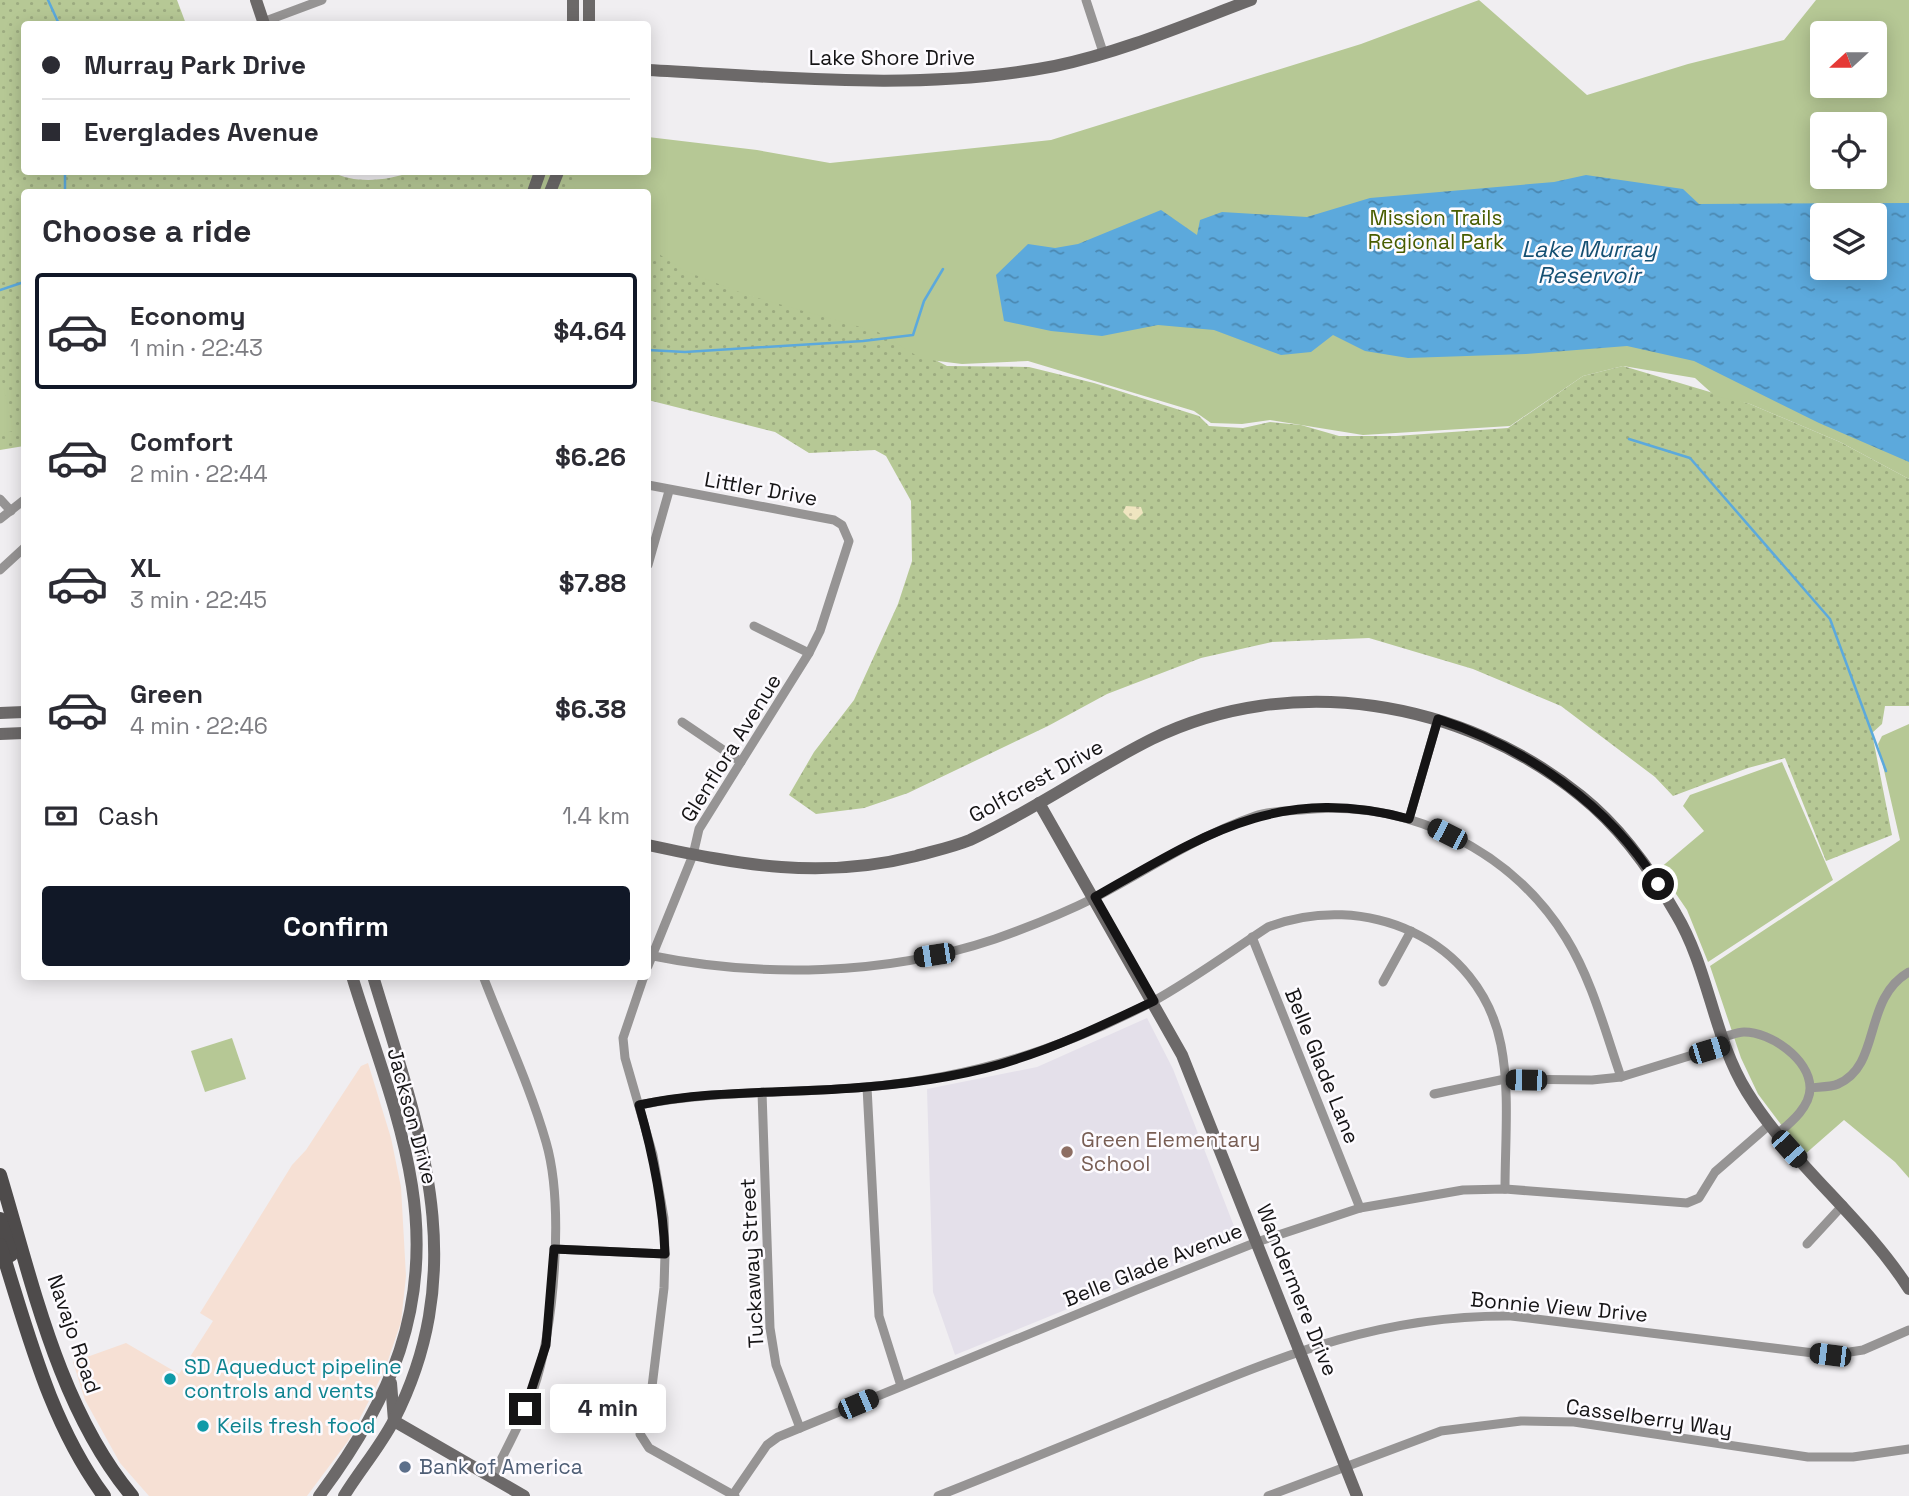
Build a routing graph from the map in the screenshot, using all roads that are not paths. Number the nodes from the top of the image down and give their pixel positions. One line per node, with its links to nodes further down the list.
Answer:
1 (256, 0): 7 (street)
2 (322, 0): 8 (street)
3 (573, 0): 9 (street)
4 (589, 0): 10 (street)
5 (1086, 0): 11 (street)
6 (1251, 0): 11 (street, Lake Shore Drive)
7 (262, 21)
8 (268, 21)
9 (573, 21)
10 (589, 21)
11 (1103, 52): 12 (street, Lake Shore Drive)
12 (651, 70)
13 (651, 486): 14 (street, Littler Drive)
14 (669, 491): 19 (street, Littler Drive); 21 (street)
15 (0, 499): 17 (street)
16 (21, 503): 17 (street)
17 (11, 511): 18 (street)
18 (0, 519)
19 (847, 549): 24 (street, Glenflora Avenue)
20 (21, 551): 22 (street)
21 (651, 554)
22 (0, 570)
23 (754, 626): 24 (street)
24 (810, 653): 31 (street, Glenflora Avenue)
25 (21, 712): 26 (street)
26 (0, 713)
27 (1438, 719): 32 (street, Golfcrest Drive); 33 (street); 48 (street, Golfcrest Drive)
28 (682, 722): 31 (street)
29 (21, 733): 30 (street)
30 (0, 734)
31 (741, 762): 35 (street, Glenflora Avenue)
32 (1039, 803): 35 (street, Golfcrest Drive); 36 (street, Wandermere Drive)
33 (1409, 819): 36 (street); 49 (street)
34 (651, 846): 35 (street, Golfcrest Drive)
35 (693, 855): 39 (street, Glenflora Avenue)
36 (1095, 897): 40 (street); 47 (street, Wandermere Drive)
37 (1411, 931): 38 (street); 46 (street); 50 (street)
38 (1252, 937): 47 (street); 60 (street, Belle Glade Lane)
39 (651, 954)
40 (651, 959)
41 (1909, 972): 52 (street)
42 (353, 980): 71 (street, Jackson Drive)
43 (374, 980): 74 (street, Jackson Drive)
44 (485, 980): 65 (street)
45 (643, 980): 55 (street)
46 (1382, 982)
47 (1154, 1001): 51 (street); 62 (street, Wandermere Drive)
48 (1724, 1041): 49 (street); 52 (street); 56 (street, Golfcrest Drive)
49 (1621, 1077): 50 (street)
50 (1504, 1079): 54 (street); 58 (street)
51 (867, 1087): 53 (street); 72 (street)
52 (1811, 1088): 56 (street, Belle Glade Avenue)
53 (762, 1092): 55 (street); 75 (street, Tuckaway Street)
54 (1434, 1094)
55 (639, 1105): 66 (street)
56 (1772, 1130): 58 (street, Belle Glade Avenue); 59 (street, Golfcrest Drive)
57 (0, 1175): 67 (main road, Navajo Road)
58 (1505, 1189): 60 (street, Belle Glade Avenue)
59 (1843, 1205): 63 (street); 68 (street, Golfcrest Drive)
60 (1360, 1208): 62 (street, Belle Glade Avenue)
61 (0, 1219): 67 (main road)
62 (1257, 1242): 70 (street, Wandermere Drive); 72 (street, Belle Glade Avenue)
63 (1807, 1244)
64 (0, 1245): 80 (main road, Navajo Road)
65 (554, 1249): 66 (street); 79 (street)
66 (665, 1254): 85 (street)
67 (39, 1276): 81 (main road, Navajo Road)
68 (1909, 1289)
69 (1909, 1330): 70 (street, Bonnie View Drive)
70 (1300, 1349): 78 (street, Wandermere Drive); 86 (street, Bonnie View Drive)
71 (391, 1379): 73 (street, Jackson Drive); 74 (street)
72 (901, 1386): 75 (street, Belle Glade Avenue)
73 (375, 1413): 76 (street); 82 (street, Jackson Drive)
74 (394, 1421): 76 (street, Jackson Drive); 79 (street)
75 (800, 1428): 85 (street, Belle Glade Avenue)
76 (383, 1439): 83 (street, Jackson Drive)
77 (1909, 1449): 78 (street, Casselberry Way)
78 (1347, 1467): 87 (street, Casselberry Way); 88 (street, Wandermere Drive)
79 (492, 1478): 84 (street)
80 (104, 1496)
81 (132, 1496)
82 (319, 1496)
83 (344, 1496)
84 (524, 1496)
85 (733, 1496)
86 (938, 1496)
87 (1268, 1496)
88 (1357, 1496)

